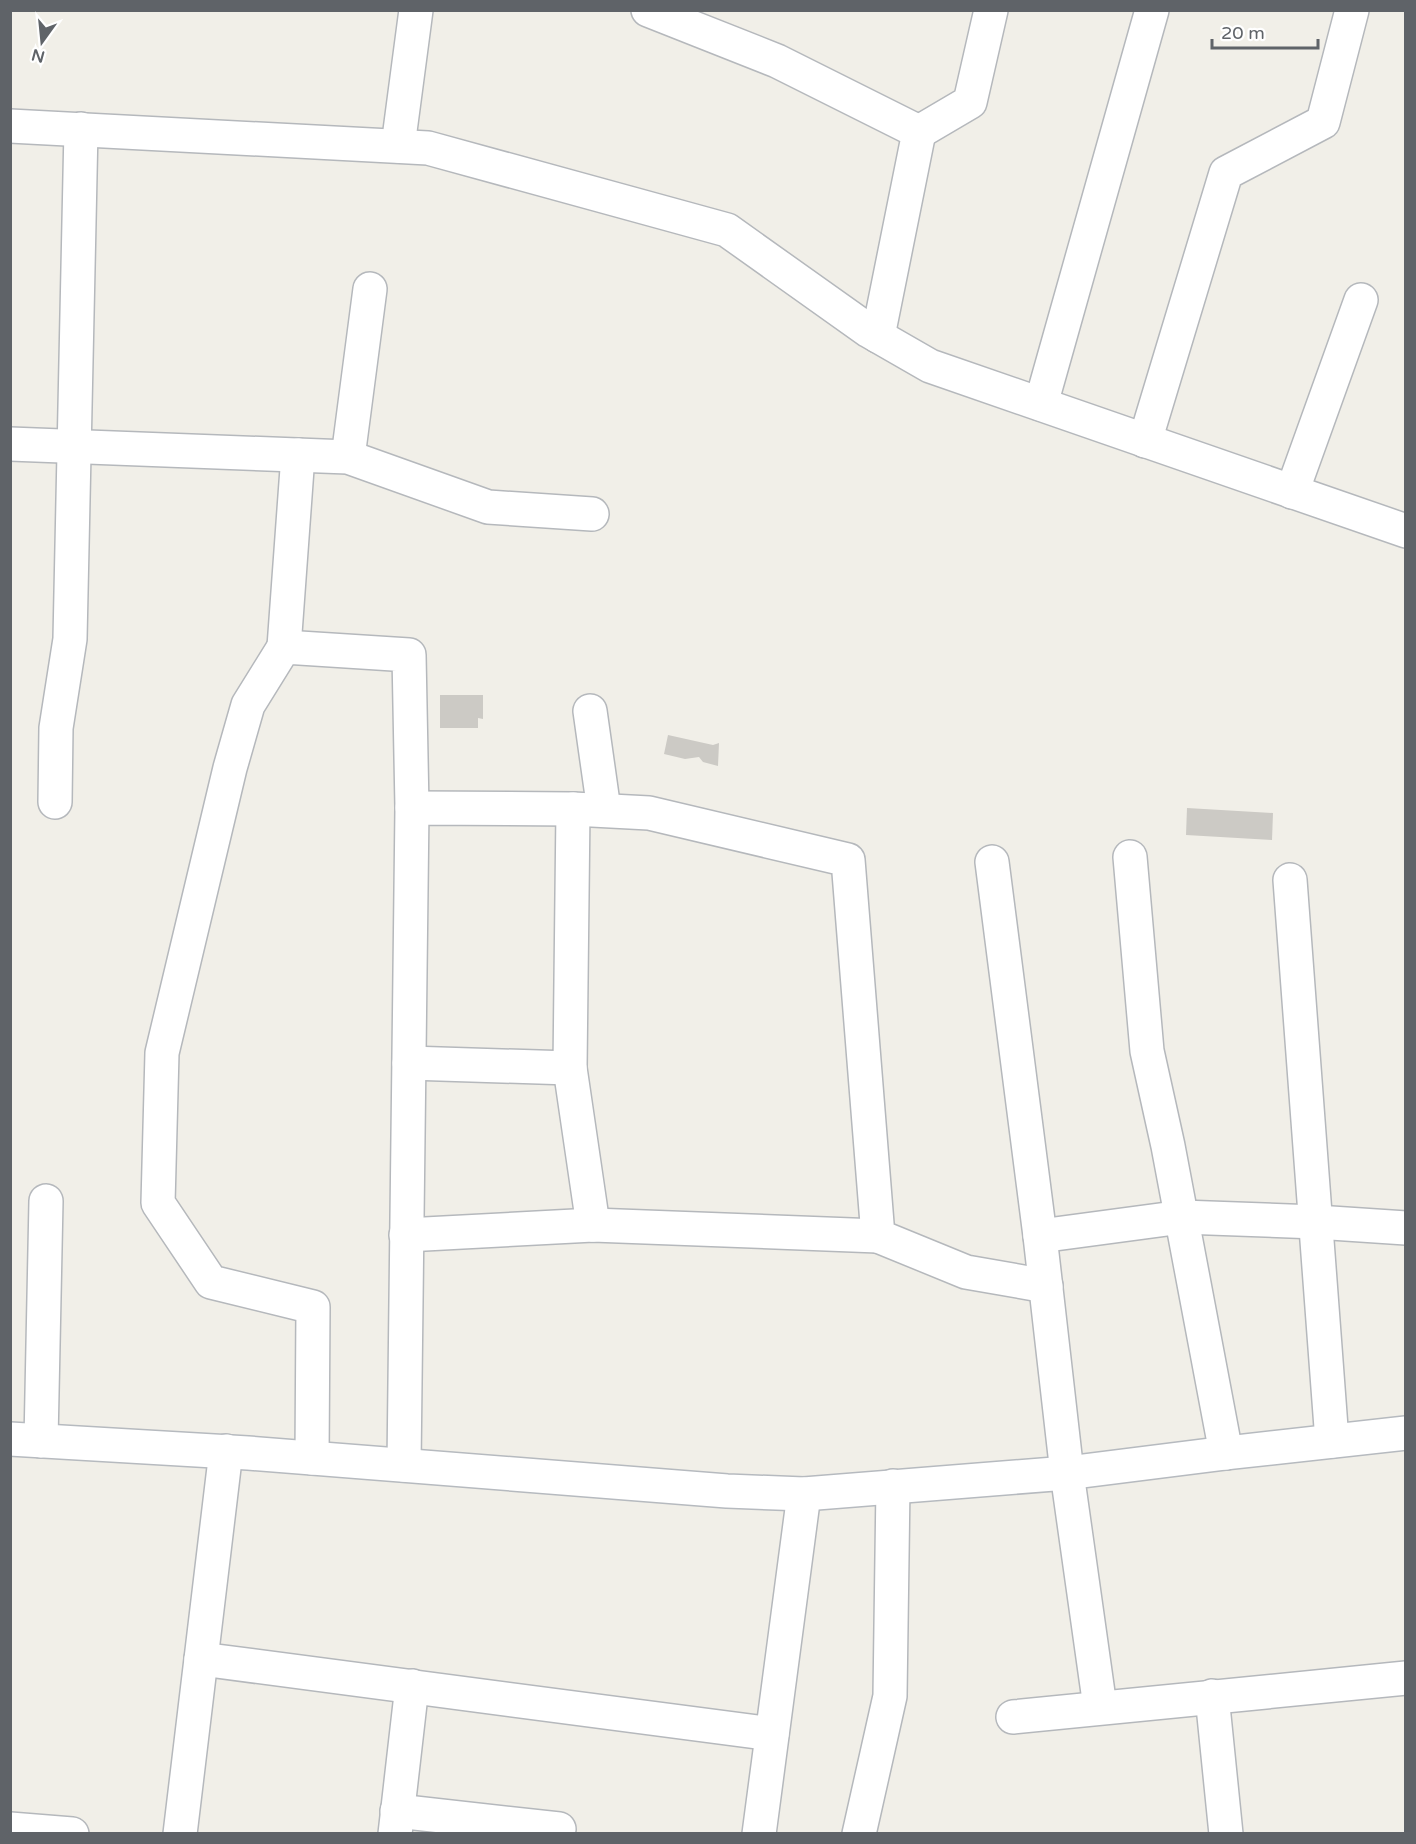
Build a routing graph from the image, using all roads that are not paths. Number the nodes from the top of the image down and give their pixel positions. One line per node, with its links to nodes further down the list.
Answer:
1 (416, 10): 9 (street)
2 (648, 10): 8 (street)
3 (992, 10): 8 (street)
4 (1152, 10): 13 (street)
5 (1352, 10): 14 (street)
6 (10, 126): 7 (street)
7 (81, 129): 9 (street); 16 (street)
8 (919, 132): 12 (street)
9 (398, 146): 12 (street)
10 (370, 290): 18 (street)
11 (1361, 300): 19 (street)
12 (878, 336): 13 (street)
13 (1041, 404): 14 (street)
14 (1145, 441): 19 (street)
15 (10, 444): 16 (street)
16 (74, 446): 17 (street); 24 (street)
17 (298, 455): 18 (street); 22 (street)
18 (348, 457): 20 (street)
19 (1292, 492): 21 (street)
20 (592, 514)
21 (1406, 531)
22 (284, 647): 25 (street); 46 (street)
23 (590, 711): 26 (street)
24 (55, 802)
25 (412, 807): 26 (street); 30 (street)
26 (588, 810): 31 (street); 38 (street)
27 (1130, 856): 33 (street)
28 (992, 862): 39 (street)
29 (1290, 880): 34 (street)
30 (409, 1063): 31 (street); 37 (street)
31 (570, 1068): 35 (street)
32 (46, 1201): 42 (street)
33 (1182, 1217): 34 (street); 39 (street); 45 (street)
34 (1316, 1222): 36 (street); 43 (street)
35 (593, 1225): 37 (street); 38 (street)
36 (1406, 1228)
37 (406, 1235): 47 (street)
38 (878, 1236): 40 (street)
39 (1040, 1236): 40 (street)
40 (1046, 1286): 48 (street)
41 (1406, 1433): 43 (street)
42 (26, 1440): 44 (street)
43 (1332, 1441): 45 (street)
44 (226, 1451): 46 (street); 51 (street)
45 (1227, 1453): 48 (street)
46 (312, 1458): 47 (street)
47 (404, 1465): 50 (street)
48 (1067, 1473): 49 (street); 55 (street)
49 (893, 1486): 50 (street); 64 (street)
50 (804, 1494): 57 (street)
51 (201, 1659): 53 (street); 62 (street)
52 (1406, 1678): 54 (street)
53 (412, 1686): 57 (street); 58 (street)
54 (1212, 1696): 55 (street); 65 (street)
55 (1100, 1707): 56 (street)
56 (1013, 1717)
57 (772, 1734): 63 (street)
58 (396, 1822): 60 (street)
59 (10, 1828): 61 (street)
60 (560, 1830)
61 (72, 1833)
62 (180, 1833)
63 (759, 1833)
64 (859, 1833)
65 (1226, 1833)

